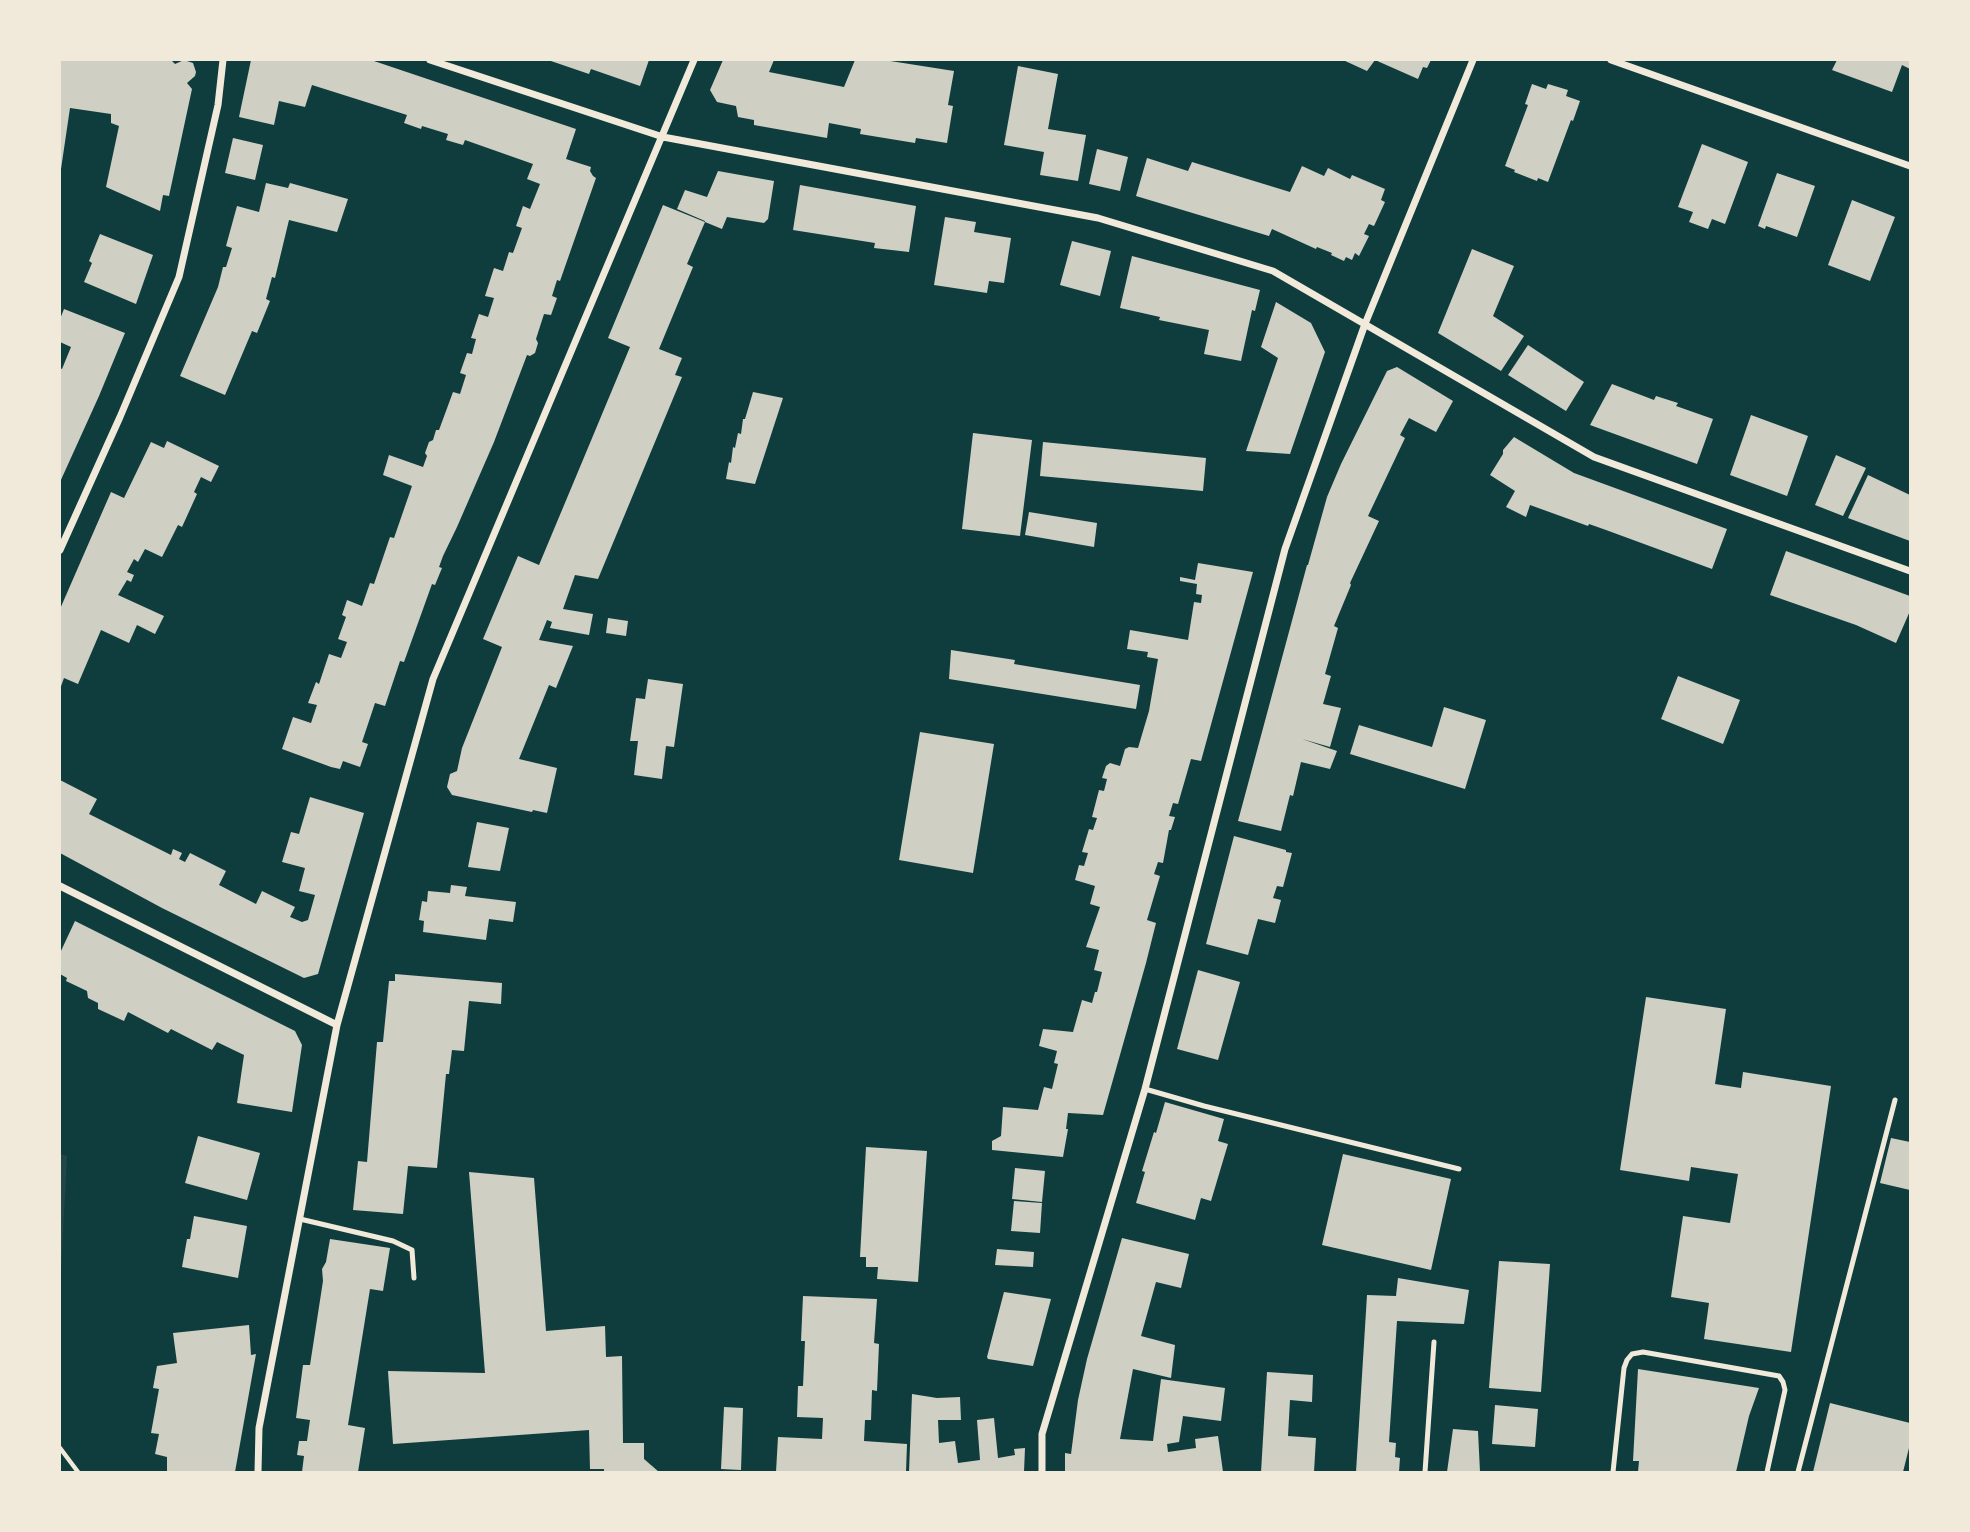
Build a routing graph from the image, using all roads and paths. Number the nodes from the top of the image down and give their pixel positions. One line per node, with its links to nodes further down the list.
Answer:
1 (223, 60): 9 (street)
2 (430, 60): 6 (street)
3 (694, 60): 6 (street)
4 (1473, 60): 8 (street)
5 (1611, 60): 7 (street)
6 (663, 137): 8 (street); 12 (street)
7 (1910, 166)
8 (1366, 324): 10 (street); 13 (street)
9 (60, 550)
10 (1910, 571)
11 (60, 886): 12 (street)
12 (337, 1025): 16 (street)
13 (1145, 1089): 15 (lane); 22 (street)
14 (1895, 1100): 26 (lane)
15 (1459, 1169)
16 (300, 1219): 17 (lane); 21 (street)
17 (414, 1278)
18 (1434, 1342): 23 (lane)
19 (60, 1448): 20 (path)
20 (78, 1472)
21 (258, 1472)
22 (1042, 1472)
23 (1425, 1472)
24 (1613, 1472): 25 (lane)
25 (1767, 1472)
26 (1798, 1472)

